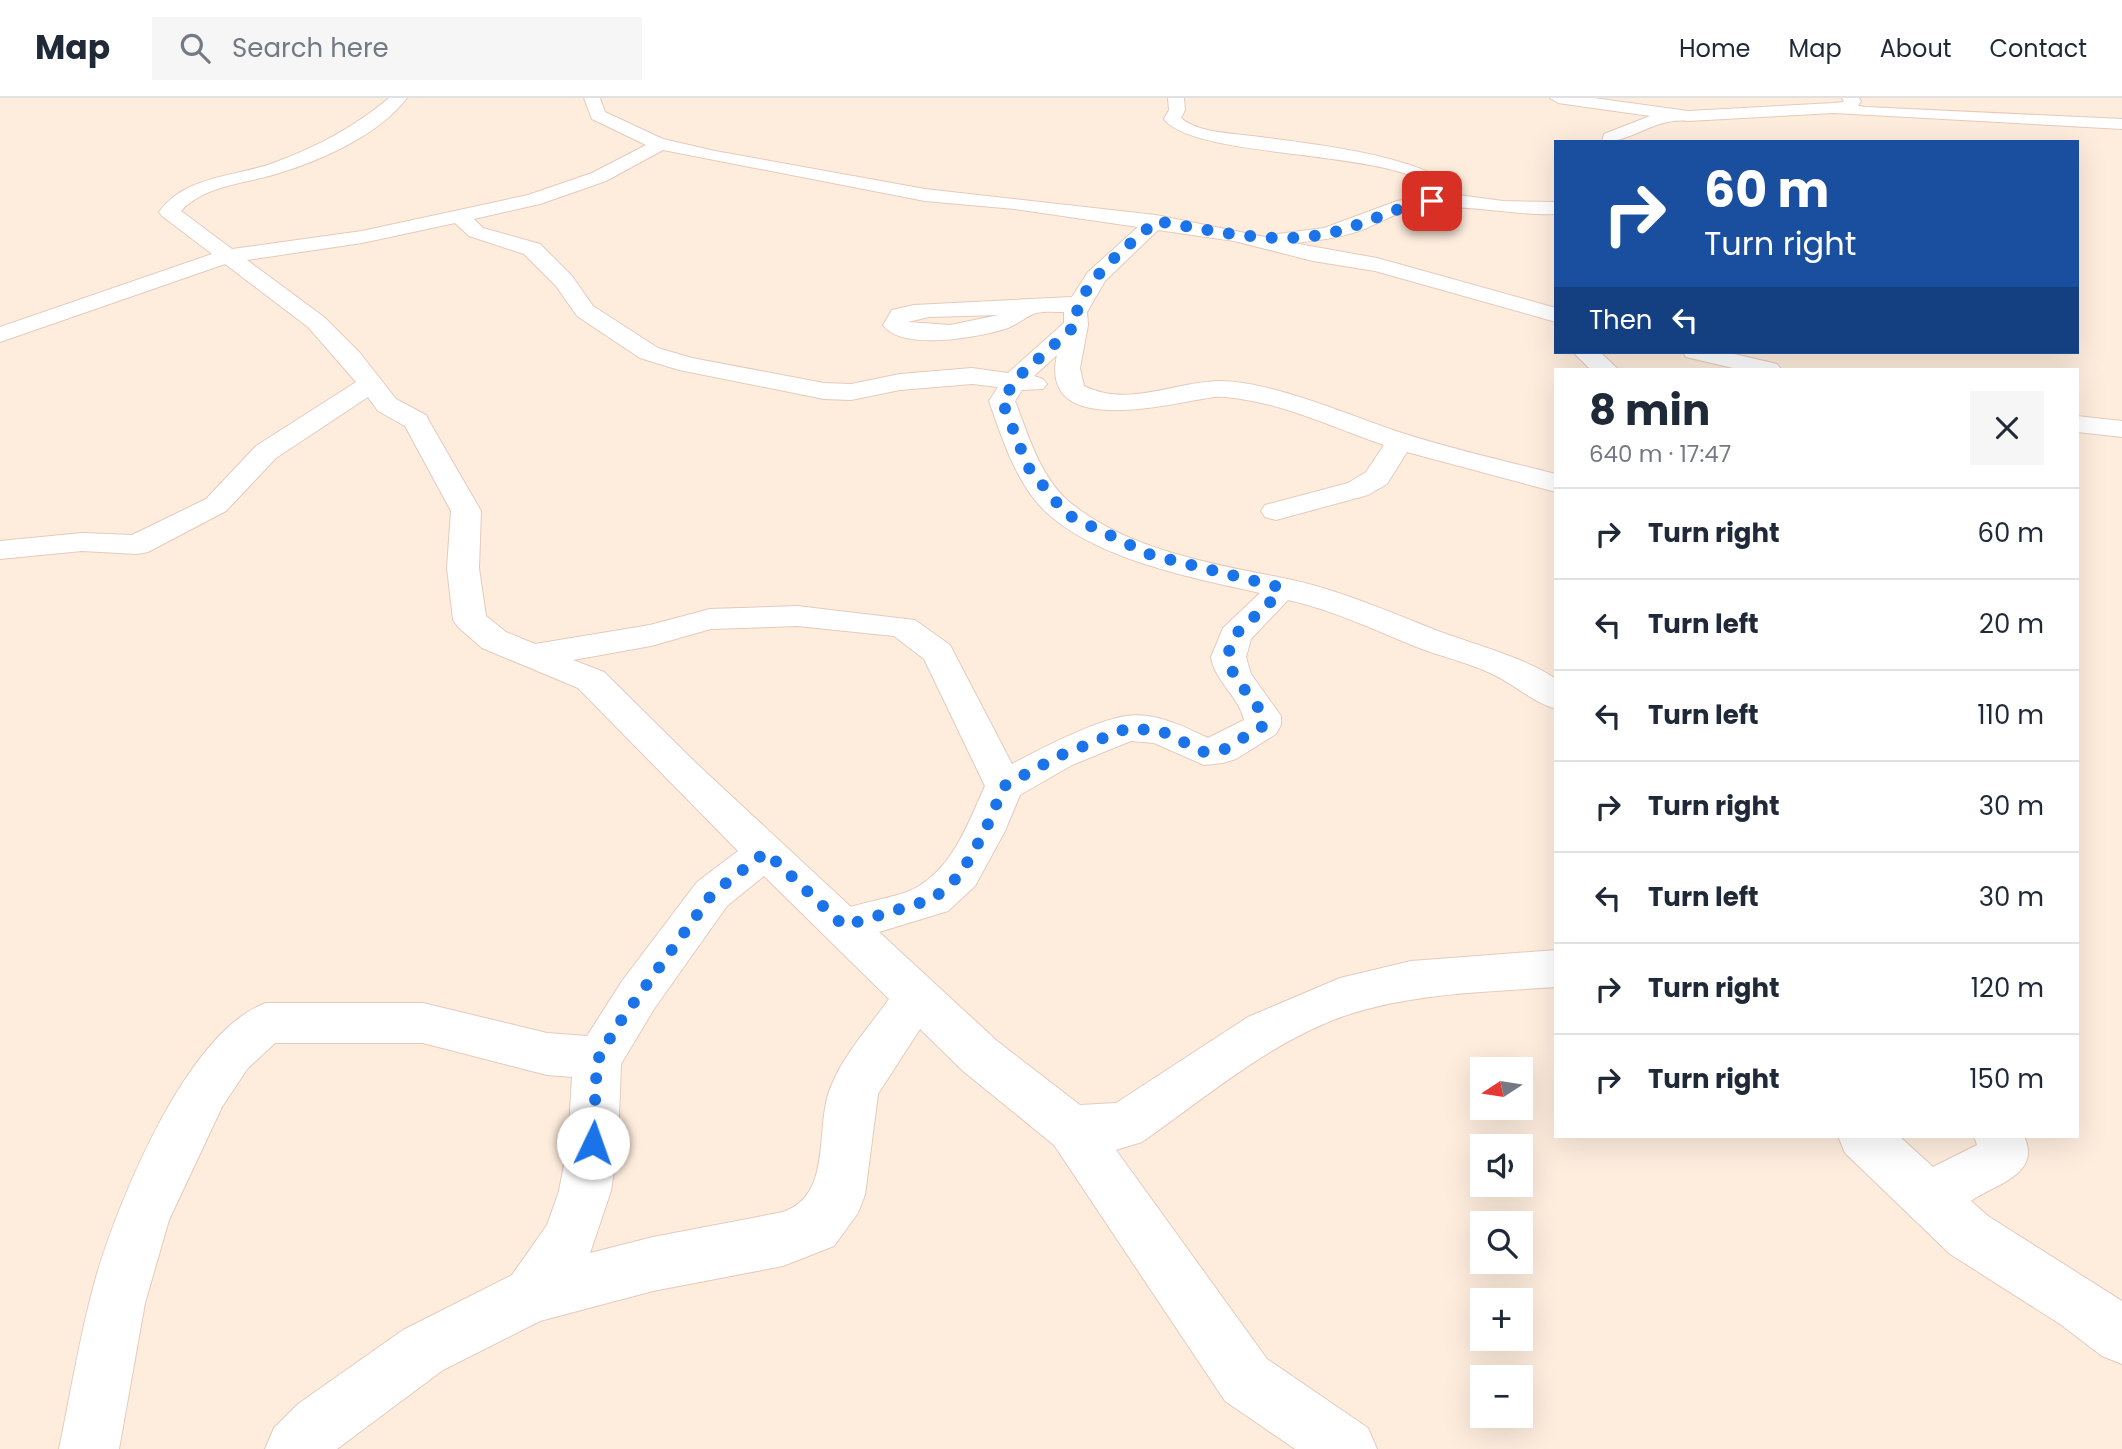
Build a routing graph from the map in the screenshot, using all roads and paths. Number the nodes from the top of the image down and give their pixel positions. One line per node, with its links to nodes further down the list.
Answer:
1 (399, 98): 20 (street)
2 (592, 98): 13 (street)
3 (1176, 98): 14 (street)
4 (1558, 98): 9 (street)
5 (1920, 98): 6 (street)
6 (1857, 104): 9 (street); 10 (street); 12 (street)
7 (2074, 104): 8 (street)
8 (2122, 113)
9 (1669, 114): 11 (street)
10 (2122, 124)
11 (1610, 140)
12 (2122, 141)
13 (661, 144): 16 (street); 17 (street)
14 (1450, 199): 15 (street); 18 (street)
15 (1554, 208)
16 (460, 216): 19 (street); 32 (street)
17 (1156, 221): 18 (street); 24 (street)
18 (1248, 238): 23 (street)
19 (329, 242): 20 (street); 21 (street)
20 (227, 256): 21 (street); 26 (street)
21 (298, 284): 33 (street)
22 (1031, 306): 24 (street)
23 (1545, 312)
24 (1078, 315): 32 (street); 34 (street)
25 (0, 318): 26 (street)
26 (45, 318): 27 (street)
27 (0, 335)
28 (1586, 354): 30 (street)
29 (1704, 354): 31 (street)
30 (1604, 368)
31 (1764, 368)
32 (1014, 381): 34 (street); 41 (street)
33 (369, 385): 40 (street); 42 (street)
34 (1072, 388): 37 (street)
35 (2079, 424): 36 (street)
36 (2122, 429)
37 (1400, 441): 38 (street); 39 (street)
38 (1554, 481)
39 (1276, 511)
40 (0, 550)
41 (1279, 587): 43 (street); 44 (street)
42 (531, 656): 44 (street); 45 (street)
43 (1548, 687)
44 (1004, 786): 46 (street)
45 (766, 852): 46 (street); 49 (street)
46 (844, 926): 48 (street)
47 (1554, 968): 50 (street)
48 (917, 996): 50 (street); 54 (street)
49 (599, 1058): 54 (street); 56 (street)
50 (1072, 1129): 58 (street)
51 (1865, 1138): 53 (street)
52 (2000, 1138): 53 (street)
53 (1930, 1199): 55 (street)
54 (531, 1295): 57 (street)
55 (2122, 1336)
56 (89, 1449)
57 (295, 1449)
58 (1347, 1449)

